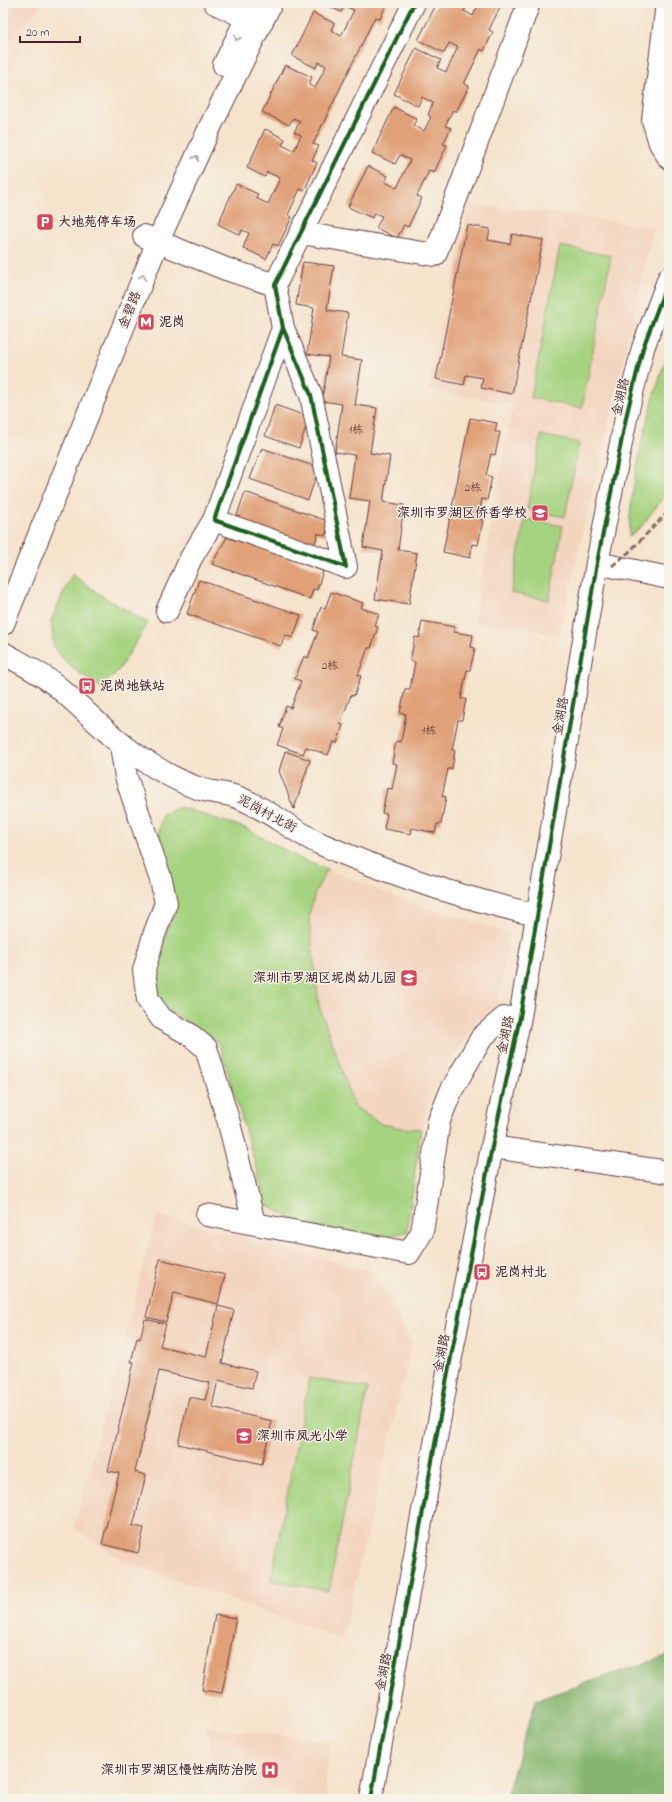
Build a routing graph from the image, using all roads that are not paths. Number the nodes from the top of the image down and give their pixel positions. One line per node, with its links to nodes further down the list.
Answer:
1 (215, 3): 6 (street)
2 (271, 3): 6 (street, 金碧路)
3 (414, 3): 10 (street)
4 (529, 3): 10 (street)
5 (667, 3): 9 (street)
6 (254, 15): 11 (street, 金碧路)
7 (669, 98): 8 (street)
8 (669, 126)
9 (669, 158)
10 (301, 233): 13 (street)
11 (151, 239): 13 (street); 18 (street, 金碧路); 20 (street, 金碧路, one-way to 11)
12 (669, 278): 16 (street, 金湖路)
13 (275, 285): 14 (street)
14 (283, 328): 15 (street); 15 (street)
15 (214, 520): 19 (street)
16 (597, 563): 17 (street); 23 (street, 金湖路)
17 (669, 578)
18 (3, 590)
19 (167, 611)
20 (3, 624)
21 (3, 653): 22 (street, 泥岗村北街)
22 (121, 745): 23 (street, 泥岗村北街); 28 (street)
23 (537, 915): 24 (street, 金湖路)
24 (520, 1017): 25 (street, 金湖路); 28 (street)
25 (492, 1148): 26 (street); 29 (street, 金湖路)
26 (669, 1172)
27 (207, 1215): 28 (street)
28 (254, 1224)
29 (371, 1799)

